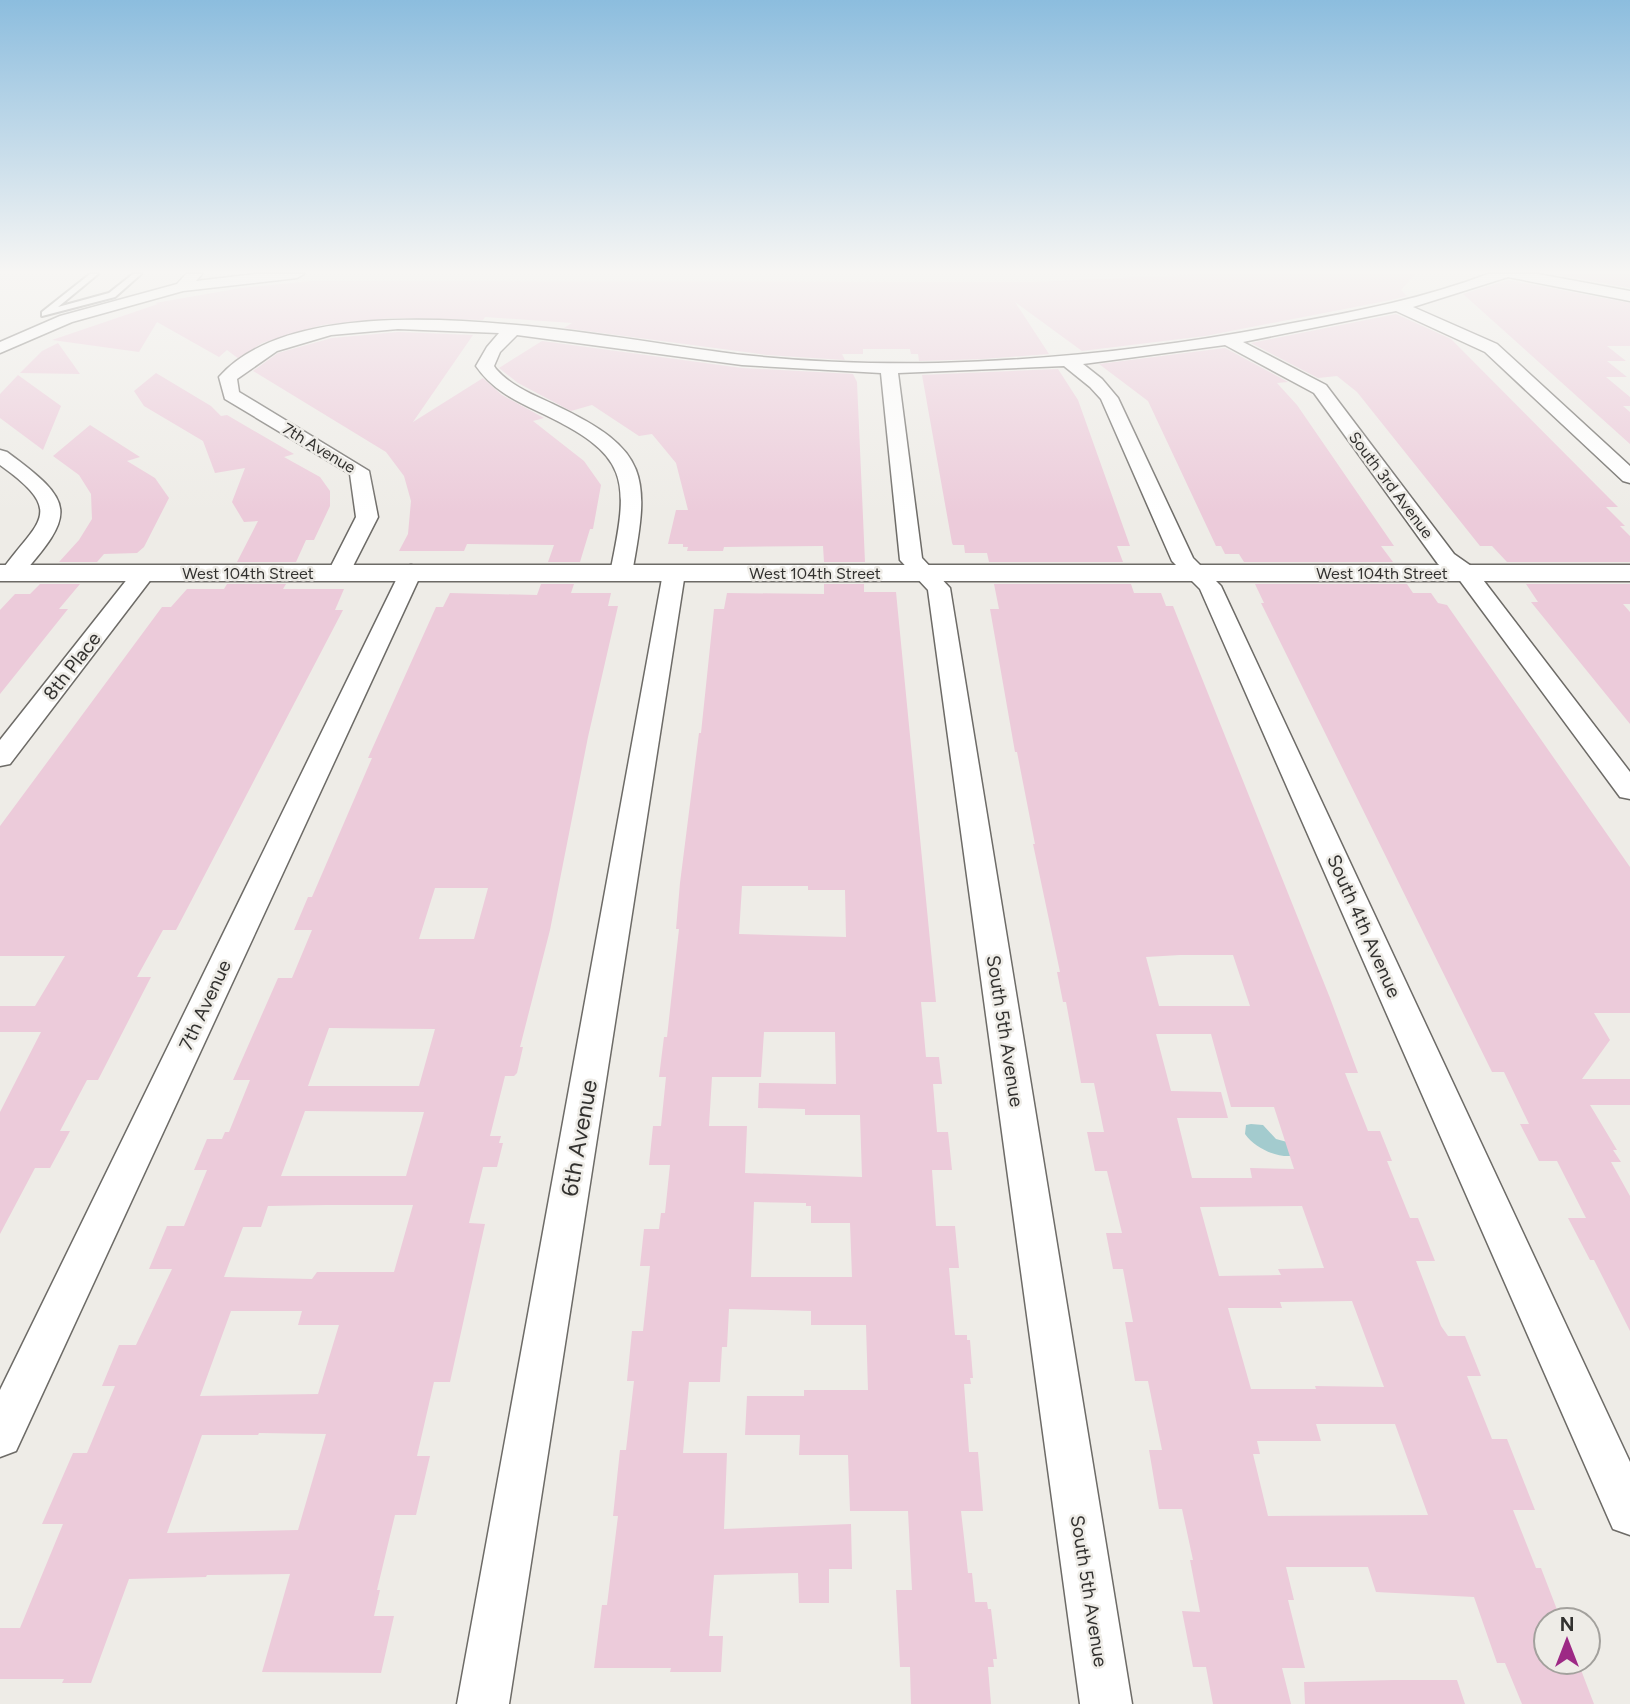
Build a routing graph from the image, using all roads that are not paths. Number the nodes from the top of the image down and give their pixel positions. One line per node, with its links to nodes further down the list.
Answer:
1 (254, 354): 11 (street, 7th Avenue)
2 (490, 354): 16 (street)
3 (695, 354): 8 (street)
4 (1128, 354): 7 (street)
5 (1253, 354): 20 (street, South 3rd Avenue)
6 (1497, 354): 10 (street)
7 (1068, 361): 8 (street); 19 (street, South 4th Avenue)
8 (889, 368): 18 (street, South 5th Avenue)
9 (0, 456): 14 (street)
10 (1630, 477)
11 (339, 572): 12 (street, West 104th Street); 15 (street, West 104th Street)
12 (411, 572): 16 (street, West 104th Street); 23 (street, 7th Avenue)
13 (1630, 572): 20 (street, West 104th Street)
14 (5, 573): 15 (street, West 104th Street)
15 (144, 573): 21 (street, 8th Place)
16 (621, 573): 17 (street, West 104th Street)
17 (674, 573): 18 (street, West 104th Street); 25 (street, 6th Avenue)
18 (921, 573): 19 (street, West 104th Street); 26 (street, South 5th Avenue)
19 (1196, 573): 20 (street, West 104th Street); 24 (street, South 4th Avenue)
20 (1466, 573): 22 (street, South 3rd Avenue)
21 (0, 758)
22 (1630, 791)
23 (0, 1437)
24 (1630, 1513)
25 (483, 1704)
26 (1106, 1704)

